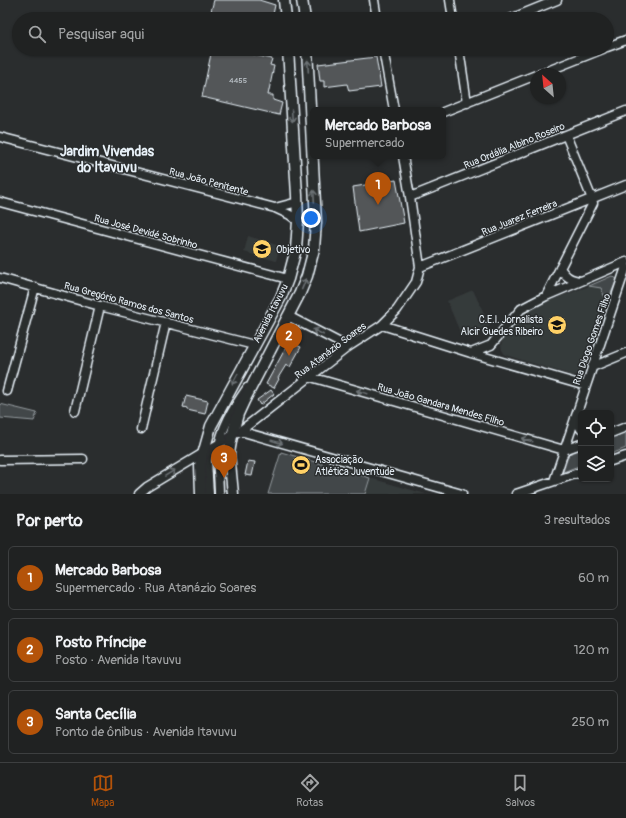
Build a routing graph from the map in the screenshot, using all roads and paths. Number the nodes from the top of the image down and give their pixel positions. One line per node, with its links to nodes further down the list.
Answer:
1 (284, 0): 6 (main road)
2 (302, 0): 7 (main road)
3 (374, 0): 8 (street)
4 (450, 0): 9 (street)
5 (557, 0): 10 (street)
6 (285, 12)
7 (304, 12)
8 (376, 12)
9 (452, 12)
10 (527, 12)
11 (626, 40): 12 (street)
12 (614, 45)
13 (288, 56): 33 (main road, Avenida Itavuvu, one-way to 33)
14 (307, 56): 21 (main road, Avenida Itavuvu, one-way to 14)
15 (384, 56): 22 (street)
16 (459, 56): 20 (street)
17 (585, 56): 18 (street)
18 (555, 68)
19 (530, 78): 20 (street)
20 (467, 103): 23 (street)
21 (310, 107)
22 (393, 107)
23 (446, 111)
24 (626, 111): 25 (street, Rua Ordália Albino Roseiro)
25 (566, 135): 30 (street, Rua Ordália Albino Roseiro); 31 (street)
26 (0, 137): 35 (street, Rua João Penitente)
27 (313, 159): 48 (main road, Avenida Itavuvu, one-way to 27)
28 (404, 159): 30 (street, Rua Atanázio Soares)
29 (626, 186): 31 (street, Rua Juarez Ferreira)
30 (410, 197): 39 (street, Rua Atanázio Soares)
31 (592, 199): 34 (street, Rua Juarez Ferreira); 37 (street)
32 (0, 202): 43 (street, Rua José Devidé Sobrinho)
33 (298, 202): 35 (street, Rua João Penitente); 36 (main road, Avenida Itavuvu)
34 (571, 207): 37 (street); 39 (street, Rua Juarez Ferreira)
35 (275, 208): 36 (street, Rua João Penitente)
36 (298, 221): 43 (main road, Avenida Itavuvu)
37 (581, 226): 41 (street)
38 (626, 262): 44 (street)
39 (420, 267): 51 (street, Rua Atanázio Soares)
40 (626, 267): 59 (street, Rua Diogo Gomes Filho)
41 (560, 268): 44 (street); 46 (street)
42 (0, 278): 45 (street, Rua Gregório Ramos dos Santos)
43 (288, 279): 49 (main road, Avenida Itavuvu)
44 (581, 281): 46 (street)
45 (35, 287): 47 (street, Rua Gregório Ramos dos Santos); 62 (street)
46 (546, 296): 53 (street)
47 (100, 306): 50 (street, Rua Gregório Ramos dos Santos); 63 (street)
48 (288, 316): 49 (main road); 54 (street, one-way to 48); 58 (main road, Avenida Itavuvu)
49 (269, 318): 52 (main road, Avenida Itavuvu)
50 (166, 322): 52 (street, Rua Gregório Ramos dos Santos); 67 (street)
51 (382, 325): 54 (street, Rua Atanázio Soares); 55 (street)
52 (254, 345): 73 (main road, Avenida Itavuvu, one-way to 73)
53 (491, 345): 55 (street); 57 (street)
54 (348, 347): 60 (street, Rua Atanázio Soares)
55 (471, 353): 57 (street)
56 (626, 353): 59 (street)
57 (494, 359): 61 (street)
58 (265, 360): 69 (main road, Avenida Itavuvu); 70 (street)
59 (592, 367): 61 (street, Rua Diogo Gomes Filho)
60 (311, 377): 69 (street, Rua Atanázio Soares); 72 (street, Rua João Gandara Mendes Filho, one-way to 60)
61 (586, 386): 64 (street, Rua Diogo Gomes Filho)
62 (7, 391)
63 (75, 411)
64 (575, 418): 65 (street); 72 (street, Rua Diogo Gomes Filho)
65 (578, 423)
66 (626, 427): 68 (street)
67 (141, 429)
68 (614, 432)
69 (236, 434): 70 (street, Rua Atanázio Soares); 84 (main road, Avenida Itavuvu); 85 (street, one-way to 85)
70 (219, 444): 73 (street, Rua Atanázio Soares); 83 (street)
71 (578, 445): 72 (street)
72 (564, 450): 79 (street, Rua Diogo Gomes Filho)
73 (206, 452): 80 (street, Rua Atanázio Soares, one-way to 73); 81 (main road, Avenida Itavuvu); 82 (street)
74 (626, 456): 77 (street)
75 (83, 459): 76 (street)
76 (0, 460)
77 (614, 460)
78 (578, 473): 79 (street)
79 (554, 481): 86 (street)
80 (139, 494)
81 (201, 494)
82 (209, 494)
83 (220, 494)
84 (233, 494)
85 (462, 494)
86 (516, 494)

